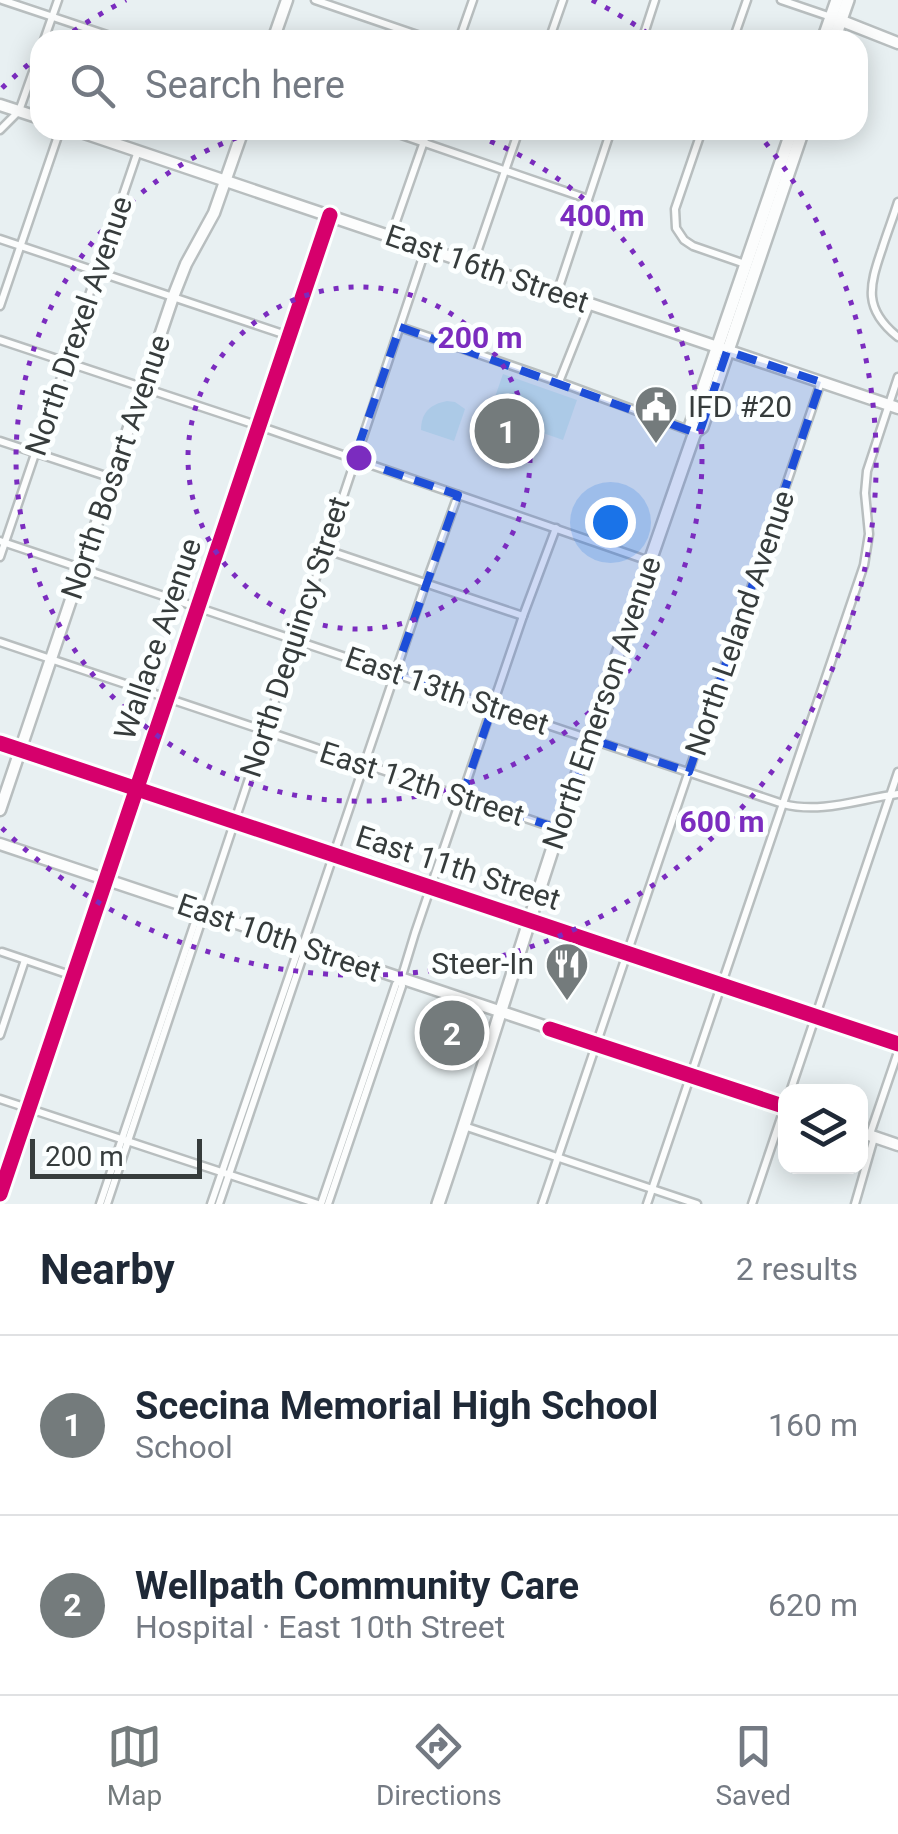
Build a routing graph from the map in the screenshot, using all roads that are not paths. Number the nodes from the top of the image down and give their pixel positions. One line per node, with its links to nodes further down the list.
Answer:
1 (2, 0): 12 (street)
2 (58, 0): 12 (street)
3 (287, 0): 16 (main road)
4 (315, 0): 17 (street)
5 (472, 0): 18 (street)
6 (563, 0): 19 (street)
7 (655, 0): 20 (street)
8 (747, 0): 21 (street)
9 (781, 0): 13 (street)
10 (836, 0): 13 (main road)
11 (848, 0): 13 (main road)
12 (52, 16): 14 (street); 15 (street)
13 (836, 18): 22 (main road); 23 (main road); 24 (main road)
14 (47, 30)
15 (93, 30)
16 (276, 30)
17 (403, 30)
18 (462, 30)
19 (552, 30)
20 (645, 30)
21 (736, 30)
22 (829, 30)
23 (835, 30)
24 (866, 30)
25 (868, 31): 26 (main road)
26 (898, 43)
27 (30, 80): 29 (street)
28 (0, 105): 29 (main road)
29 (19, 111): 30 (main road); 31 (street)
30 (30, 115)
31 (0, 130)
32 (57, 140): 50 (street)
33 (105, 140): 42 (main road, East 16th Street)
34 (240, 140): 44 (main road, North Bosart Avenue)
35 (417, 140): 41 (street)
36 (516, 140): 43 (street)
37 (608, 140): 45 (street)
38 (699, 140): 53 (street)
39 (789, 140): 53 (main road, North Emerson Avenue)
40 (799, 140): 63 (main road, North Emerson Avenue)
41 (423, 142): 43 (street); 48 (street)
42 (138, 151): 44 (main road, East 16th Street); 54 (street, North Drexel Avenue)
43 (506, 170): 45 (street); 52 (street)
44 (226, 180): 47 (main road, East 16th Street); 56 (main road, North Bosart Avenue)
45 (588, 198): 55 (street)
46 (898, 202): 61 (street)
47 (330, 216): 48 (main road, East 16th Street); 60 (street, Wallace Avenue)
48 (391, 236): 51 (main road, East 16th Street)
49 (0, 239): 50 (street)
50 (20, 246): 54 (street); 58 (street)
51 (426, 248): 52 (main road, East 16th Street); 59 (street, North Dequincy Street)
52 (474, 264): 55 (main road, East 16th Street)
53 (746, 264): 63 (main road, North Emerson Avenue)
54 (97, 271): 56 (street); 64 (street, North Drexel Avenue)
55 (557, 293): 57 (main road, East 16th Street)
56 (173, 297): 60 (street); 68 (main road, North Bosart Avenue)
57 (590, 304): 63 (main road, East 16th Street); 66 (street)
58 (0, 306)
59 (400, 328): 66 (street); 74 (street, North Dequincy Street)
60 (289, 336): 70 (street, Wallace Avenue)
61 (898, 338)
62 (0, 340): 64 (street)
63 (723, 349): 67 (main road, East 16th Street); 71 (main road, North Emerson Avenue)
64 (66, 362): 68 (street); 73 (street, North Drexel Avenue)
65 (898, 376): 69 (street)
66 (558, 382): 71 (street)
67 (822, 382): 69 (main road, East 16th Street); 97 (street, North Leland Avenue)
68 (142, 388): 70 (street); 75 (main road, North Bosart Avenue)
69 (893, 406): 102 (street)
70 (259, 426): 74 (street); 84 (street, Wallace Avenue)
71 (694, 432): 81 (main road, North Emerson Avenue)
72 (0, 440): 73 (street)
73 (36, 452): 75 (street); 78 (street, North Drexel Avenue)
74 (354, 460): 76 (street); 79 (street, North Dequincy Street)
75 (112, 478): 82 (main road, North Bosart Avenue)
76 (458, 495): 77 (street); 83 (street)
77 (556, 528): 81 (street); 85 (street)
78 (2, 542): 80 (street, North Drexel Avenue); 82 (street, East 13th Street)
79 (324, 549): 83 (street); 86 (street, North Dequincy Street)
80 (0, 557)
81 (651, 561): 93 (main road, North Emerson Avenue)
82 (81, 568): 84 (street, East 13th Street); 88 (main road, North Bosart Avenue)
83 (426, 583): 85 (street); 89 (street)
84 (198, 607): 86 (street, East 13th Street); 90 (street, Wallace Avenue)
85 (523, 616): 91 (street)
86 (295, 640): 89 (street, East 13th Street); 92 (street, North Dequincy Street)
87 (0, 642): 88 (street, East 12th Street)
88 (51, 659): 90 (street, East 12th Street); 95 (main road, North Bosart Avenue)
89 (395, 673): 91 (street, East 13th Street); 96 (street)
90 (167, 698): 92 (street, East 12th Street); 99 (street, Wallace Avenue)
91 (492, 706): 93 (street, East 13th Street); 101 (street)
92 (265, 731): 96 (street, East 12th Street); 104 (street, North Dequincy Street)
93 (590, 739): 97 (street, East 13th Street); 105 (main road, North Emerson Avenue)
94 (0, 743): 95 (street, East 11th Street)
95 (20, 750): 99 (street, East 11th Street); 103 (main road, North Bosart Avenue)
96 (364, 764): 101 (street, East 12th Street); 107 (street)
97 (689, 772): 102 (street, East 13th Street); 114 (street, North Leland Avenue)
98 (898, 772): 100 (street)
99 (136, 788): 104 (street, East 11th Street); 108 (street, Wallace Avenue)
100 (894, 794): 102 (street, East 13th Street); 120 (street)
101 (462, 797): 105 (street, East 12th Street); 109 (street)
102 (782, 804): 118 (street)
103 (0, 810)
104 (234, 822): 107 (street, East 11th Street); 110 (street, North Dequincy Street)
105 (560, 829): 111 (main road, North Emerson Avenue)
106 (0, 844): 108 (main road, East 10th Street)
107 (333, 855): 109 (street, East 11th Street); 112 (street)
108 (106, 879): 110 (main road, East 10th Street); 116 (street, Wallace Avenue)
109 (431, 888): 111 (street, East 11th Street); 117 (street)
110 (203, 912): 112 (main road, East 10th Street); 133 (street, North Dequincy Street)
111 (529, 920): 114 (street, East 11th Street); 119 (main road, North Emerson Avenue)
112 (303, 946): 117 (main road, East 10th Street); 136 (street)
113 (2, 952): 115 (street)
114 (628, 953): 118 (street, East 11th Street); 122 (street, North Leland Avenue)
115 (25, 960): 116 (street); 121 (street)
116 (73, 976): 129 (street, Wallace Avenue)
117 (401, 978): 119 (main road, East 10th Street); 142 (street)
118 (722, 985): 120 (street, East 11th Street); 125 (street)
119 (501, 1012): 122 (main road, East 10th Street); 130 (main road, North Emerson Avenue)
120 (816, 1017): 123 (street, East 11th Street); 126 (street)
121 (0, 1035)
122 (597, 1044): 125 (main road, East 10th Street); 135 (street, North Leland Avenue)
123 (898, 1044)
124 (898, 1052): 132 (street)
125 (691, 1076): 128 (main road, East 10th Street); 138 (street)
126 (793, 1084)
127 (0, 1099): 129 (street)
128 (778, 1105)
129 (29, 1109): 133 (street); 139 (street, Wallace Avenue)
130 (464, 1126): 135 (street); 143 (main road, North Emerson Avenue)
131 (778, 1128): 147 (street)
132 (868, 1135): 134 (main road)
133 (125, 1140): 136 (street); 140 (street, North Dequincy Street)
134 (898, 1145)
135 (558, 1158): 138 (street); 144 (street, North Leland Avenue)
136 (226, 1173): 141 (street); 142 (street)
137 (861, 1174): 148 (street)
138 (652, 1189): 145 (street); 146 (street)
139 (0, 1194)
140 (103, 1204)
141 (215, 1204)
142 (322, 1204)
143 (438, 1204)
144 (542, 1204)
145 (648, 1204)
146 (697, 1204)
147 (752, 1204)
148 (855, 1204)

